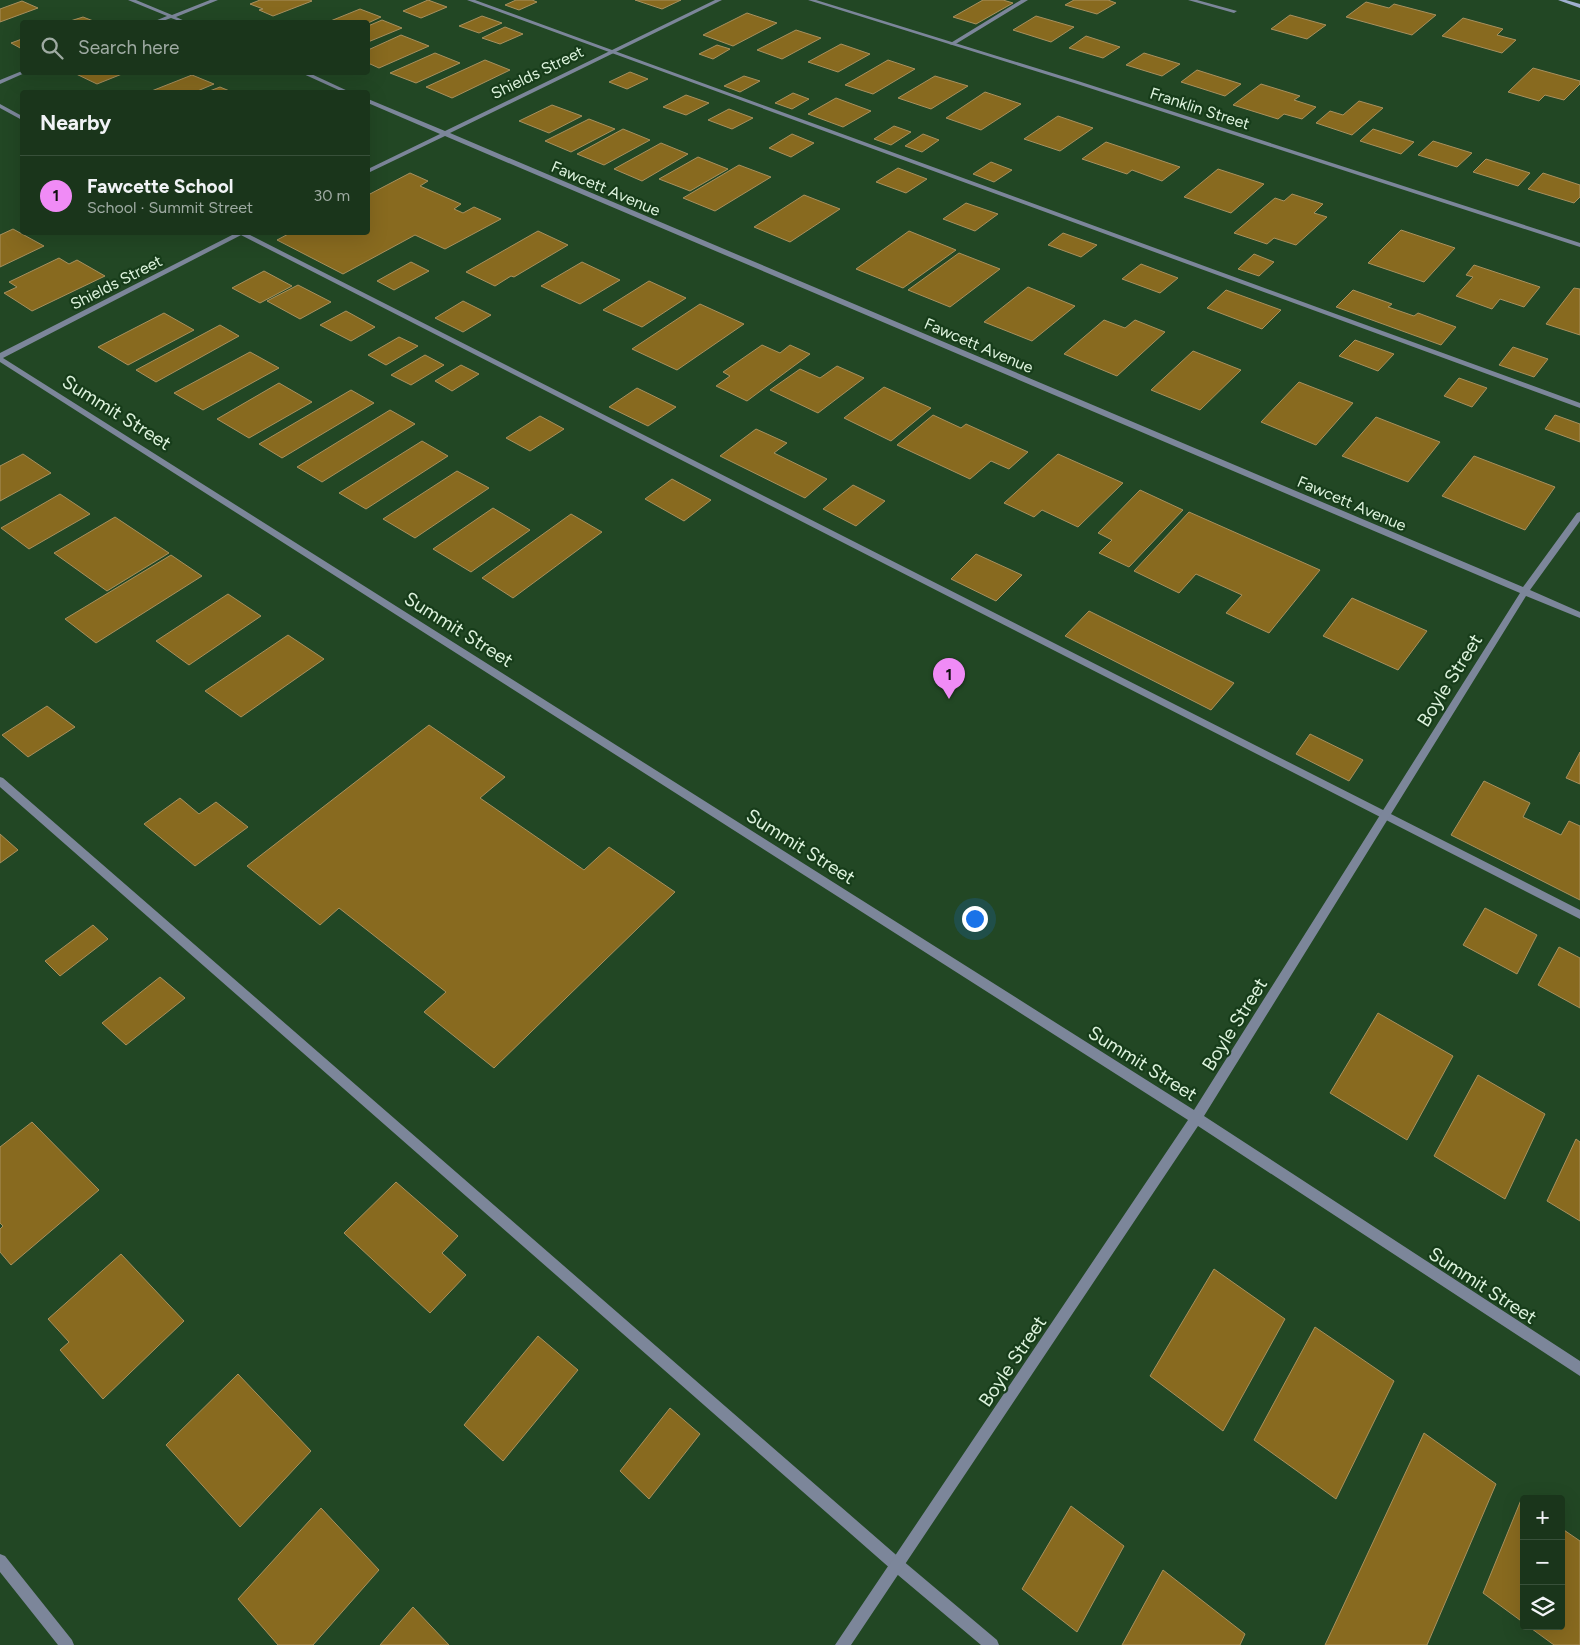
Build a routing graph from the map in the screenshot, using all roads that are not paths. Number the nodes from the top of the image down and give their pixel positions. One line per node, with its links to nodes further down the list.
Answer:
1 (131, 0): 11 (street)
2 (215, 0): 11 (street)
3 (470, 0): 15 (street)
4 (719, 0): 15 (street, Shields Street)
5 (812, 0): 14 (street, Franklin Street)
6 (1025, 0): 14 (street)
7 (1191, 0): 10 (street)
8 (1561, 0): 9 (main road)
9 (1580, 6)
10 (1234, 11)
11 (172, 17): 12 (street); 13 (street)
12 (164, 20)
13 (180, 20)
14 (952, 44): 27 (street, Franklin Street)
15 (612, 52): 23 (street, Shields Street); 29 (street)
16 (20, 74): 18 (street)
17 (307, 75): 19 (street)
18 (0, 82)
19 (342, 90)
20 (370, 103): 23 (street, Fawcett Avenue)
21 (0, 106): 22 (street)
22 (20, 117)
23 (442, 133): 24 (street, Shields Street); 31 (street, Fawcett Avenue)
24 (370, 170)
25 (237, 235): 28 (street, Shields Street)
26 (245, 235): 34 (street)
27 (1580, 245)
28 (0, 357): 36 (street, Summit Street)
29 (1580, 406)
30 (1580, 515): 31 (street, Boyle Street)
31 (1525, 591): 32 (street, Fawcett Avenue); 34 (street, Boyle Street)
32 (1580, 615)
33 (0, 781): 39 (street)
34 (1384, 815): 35 (street); 36 (street, Boyle Street)
35 (1580, 915)
36 (1196, 1118): 37 (street, Summit Street); 39 (street, Boyle Street)
37 (1580, 1369)
38 (0, 1561): 40 (street)
39 (897, 1564): 41 (street, Boyle Street); 42 (street)
40 (67, 1645)
41 (842, 1645)
42 (992, 1645)

